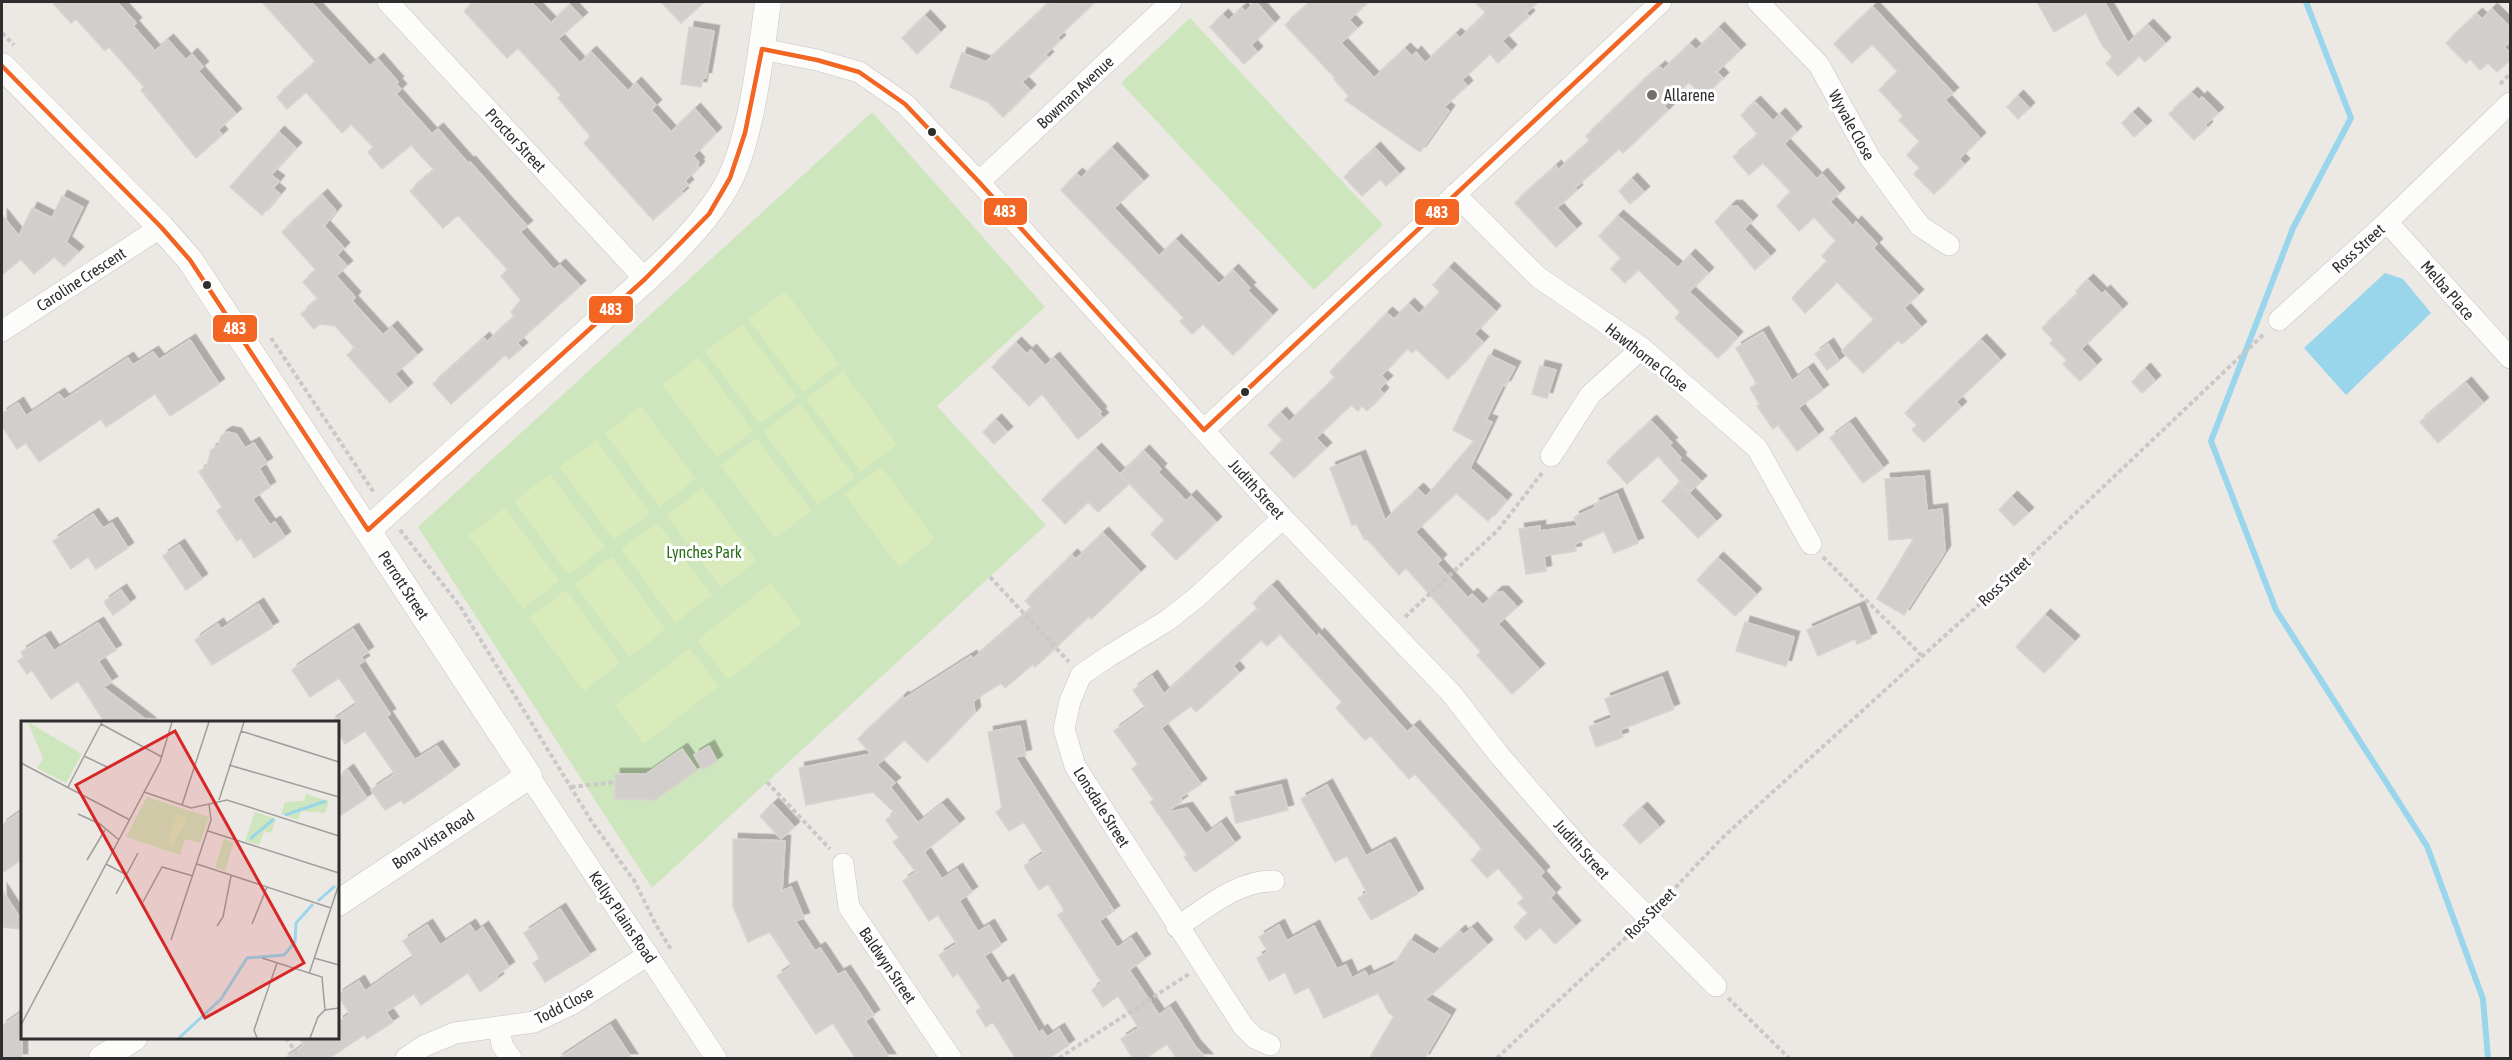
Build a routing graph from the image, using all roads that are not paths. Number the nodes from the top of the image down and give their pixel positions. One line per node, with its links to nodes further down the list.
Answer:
1 (388, 2): 14 (street, Proctor Street)
2 (768, 2): 6 (street)
3 (1171, 2): 9 (street, Bowman Avenue)
4 (1661, 2): 10 (street)
5 (1758, 2): 13 (street, Wyvale Close)
6 (762, 49): 9 (street, Judith Street); 14 (street)
7 (2, 66): 12 (street, Perrott Street)
8 (2511, 103): 11 (street, Ross Street)
9 (979, 182): 19 (street, Judith Street)
10 (1455, 194): 17 (street, Hawthorne Close); 19 (street)
11 (2387, 222): 15 (street, Ross Street); 18 (street, Melba Place)
12 (161, 227): 16 (street, Caroline Crescent); 22 (street, Perrott Street)
13 (1949, 245)
14 (645, 279): 22 (street)
15 (2278, 320)
16 (2, 331)
17 (1642, 348): 20 (street); 23 (street, Hawthorne Close)
18 (2511, 358)
19 (1204, 430): 21 (street, Judith Street)
20 (1551, 456)
21 (1283, 518): 28 (street, Lonsdale Street); 30 (street, Judith Street)
22 (368, 530): 24 (street, Perrott Street)
23 (1811, 544)
24 (529, 776): 27 (street, Bona Vista Road); 29 (street, Kellys Plains Road)
25 (836, 856): 38 (street, Baldwyn Street)
26 (1274, 881): 28 (street)
27 (339, 902)
28 (1177, 927): 33 (street, Lonsdale Street)
29 (648, 955): 31 (street, Todd Close); 37 (street, Kellys Plains Road)
30 (1716, 986)
31 (499, 1027): 35 (street, Todd Close); 36 (street)
32 (132, 1039): 34 (street)
33 (1270, 1045)
34 (102, 1059)
35 (406, 1059)
36 (511, 1059)
37 (716, 1059)
38 (951, 1059)

